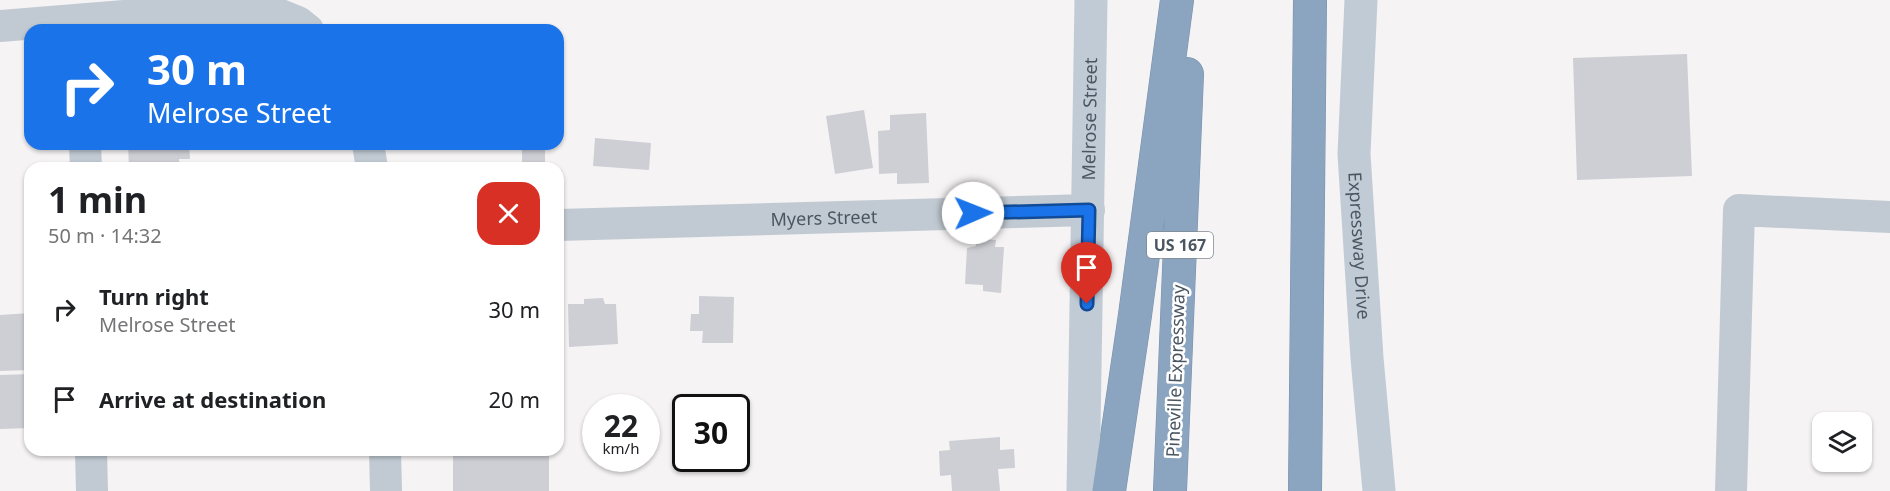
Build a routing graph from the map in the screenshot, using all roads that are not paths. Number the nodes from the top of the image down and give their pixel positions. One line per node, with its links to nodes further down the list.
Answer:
1 (1091, 0): 10 (main road, Melrose Street)
2 (1177, 0): 19 (highway)
3 (1190, 0): 20 (highway, Pineville Expressway / US 167)
4 (1310, 0): 13 (highway)
5 (1361, 0): 23 (main road, Expressway Drive)
6 (91, 24): 7 (street)
7 (300, 24)
8 (0, 26): 9 (street)
9 (24, 26)
10 (1089, 210): 12 (street, Myers Street); 18 (main road, Melrose Street)
11 (1890, 217): 24 (street)
12 (564, 225)
13 (1306, 402): 21 (highway); 22 (highway)
14 (91, 456): 16 (street)
15 (385, 456): 17 (street)
16 (92, 491)
17 (386, 491)
18 (1083, 491)
19 (1109, 491)
20 (1170, 491)
21 (1305, 491)
22 (1326, 491)
23 (1379, 491)
24 (1731, 491)

